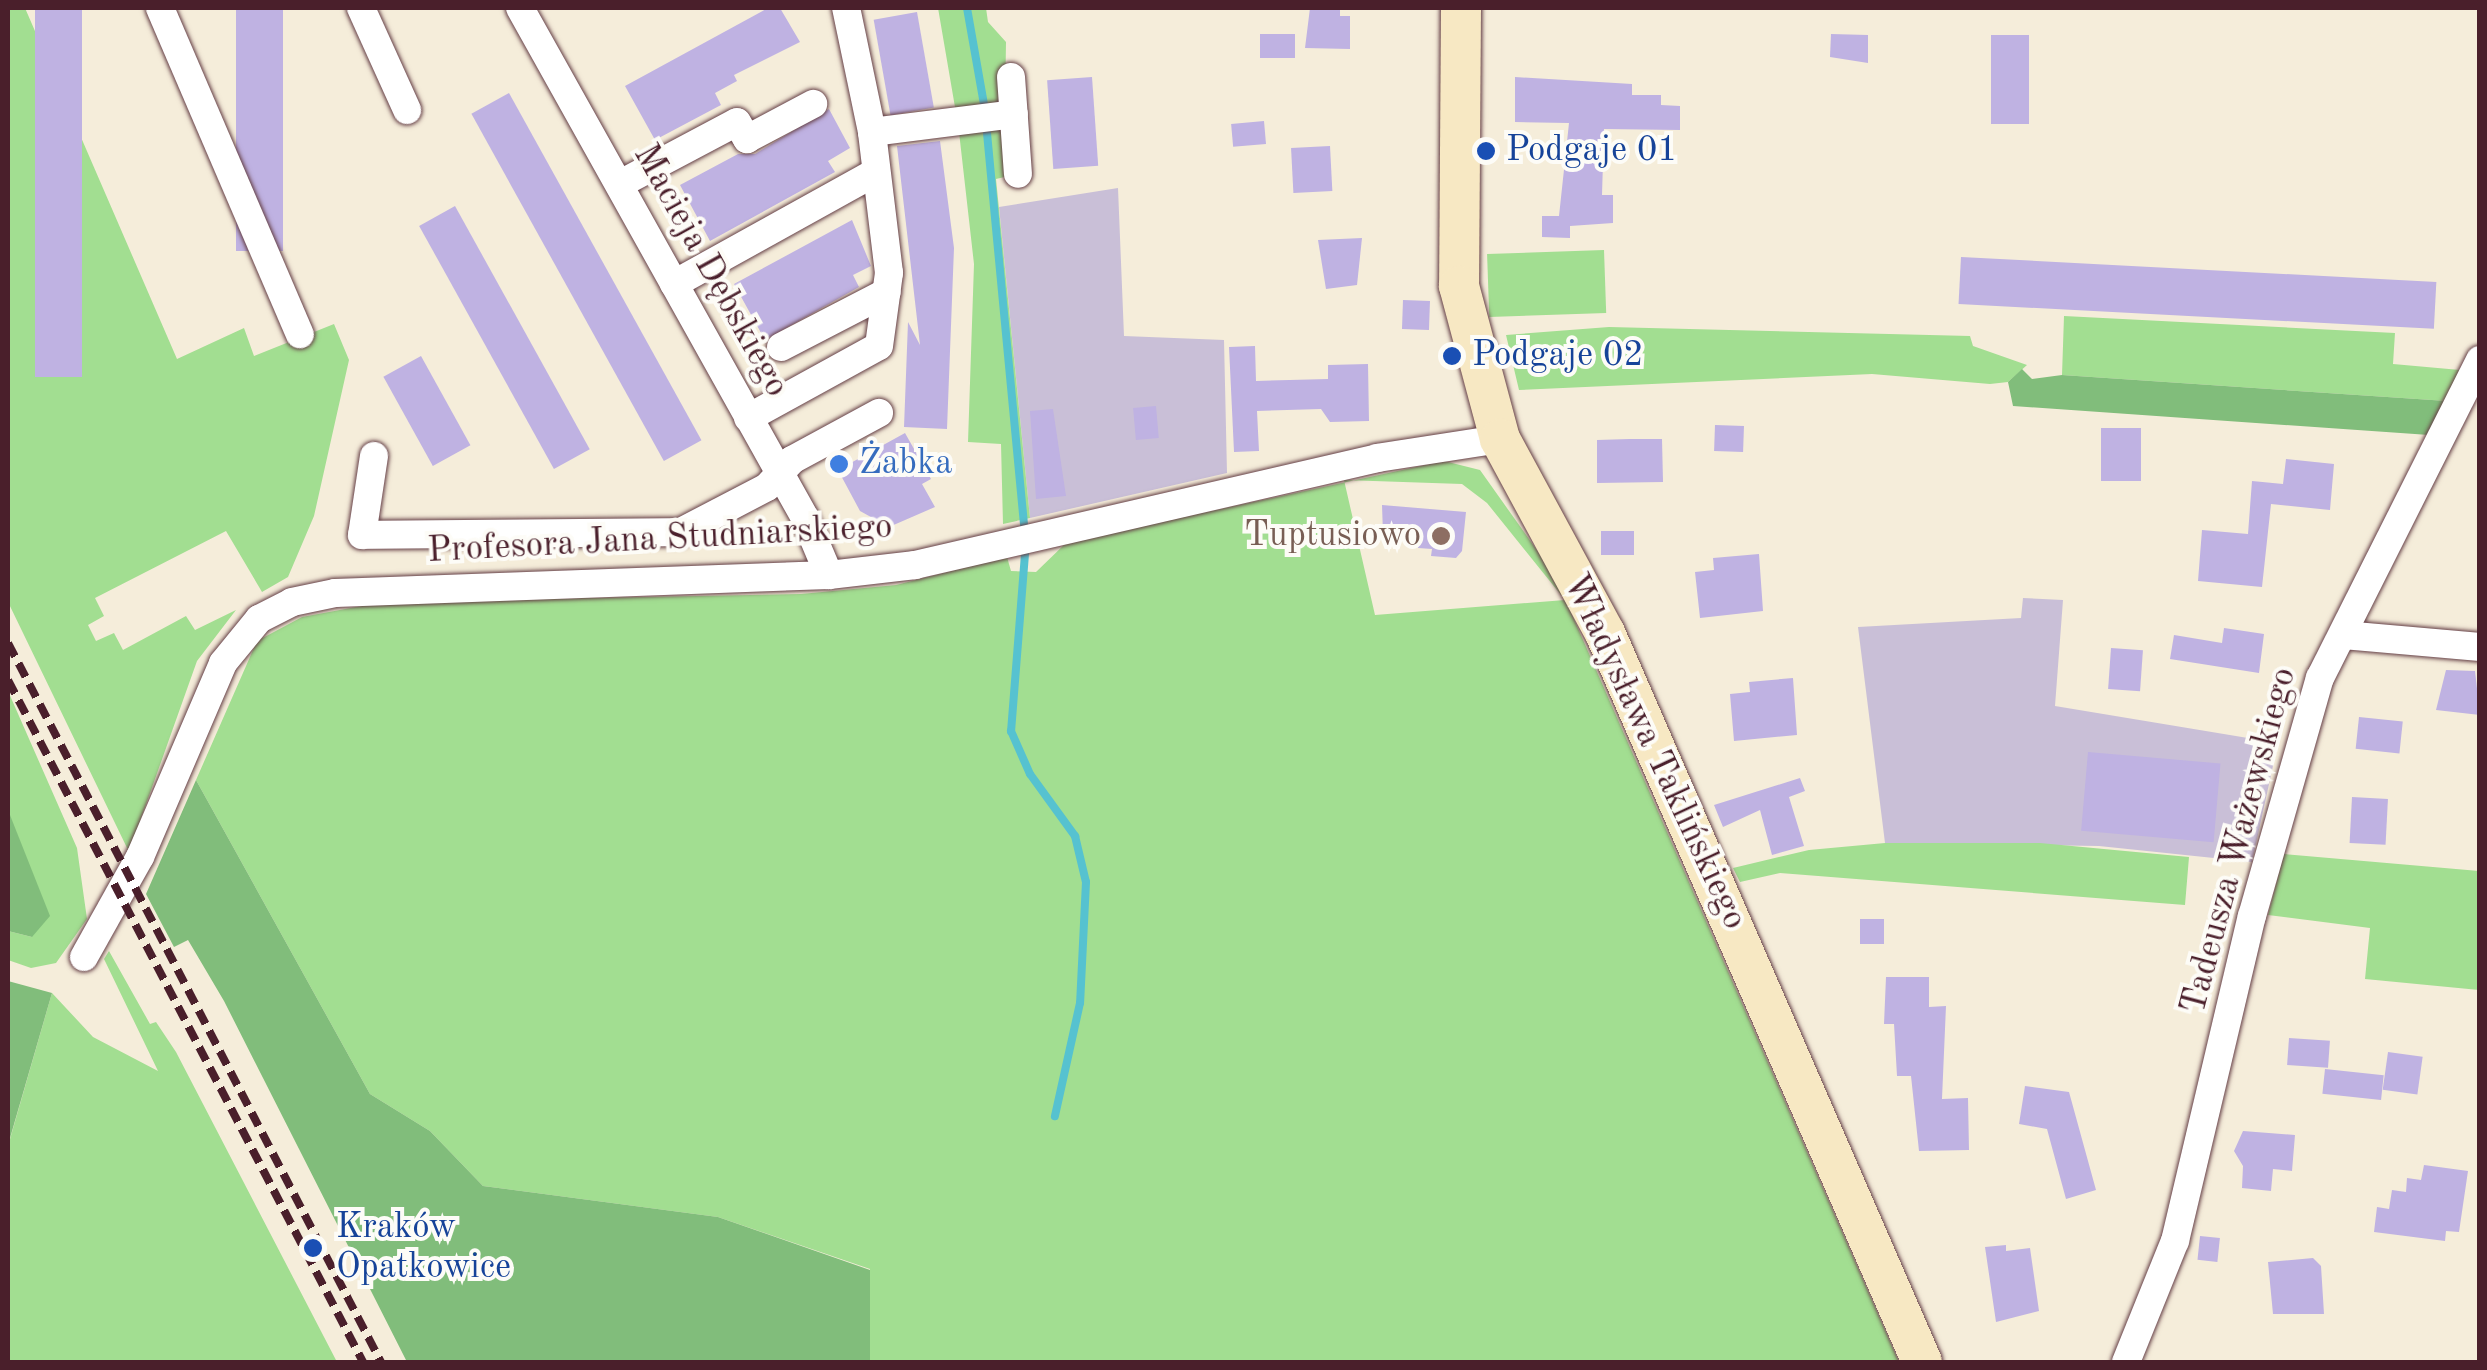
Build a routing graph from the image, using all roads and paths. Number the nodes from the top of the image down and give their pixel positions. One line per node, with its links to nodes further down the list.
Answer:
1 (160, 8): 16 (street)
2 (361, 8): 8 (street)
3 (520, 8): 13 (street, Macieja Dębskiego)
4 (846, 8): 10 (street)
5 (1461, 8): 21 (street, Władysława Taklińskiego)
6 (1011, 77): 9 (street)
7 (813, 104): 13 (street)
8 (406, 110)
9 (1014, 114): 10 (street); 12 (street)
10 (872, 132): 11 (street)
11 (876, 172): 14 (street); 15 (street)
12 (1018, 174)
13 (620, 184): 14 (street, Macieja Dębskiego)
14 (674, 284): 20 (street, Macieja Dębskiego)
15 (887, 292): 17 (street); 20 (street)
16 (300, 334)
17 (780, 347)
18 (2480, 360): 25 (street, Tadeusza Ważewskiego)
19 (880, 414): 23 (street)
20 (748, 418): 23 (street, Macieja Dębskiego)
21 (1500, 439): 24 (street, Profesora Jana Studniarskiego); 28 (street, Władysława Taklińskiego)
22 (374, 456): 23 (street)
23 (779, 474): 24 (street, Macieja Dębskiego)
24 (828, 574): 27 (street, Profesora Jana Studniarskiego)
25 (2343, 635): 26 (street); 29 (street, Tadeusza Ważewskiego)
26 (2480, 648)
27 (84, 957)
28 (1922, 1362)
29 (2126, 1362)

